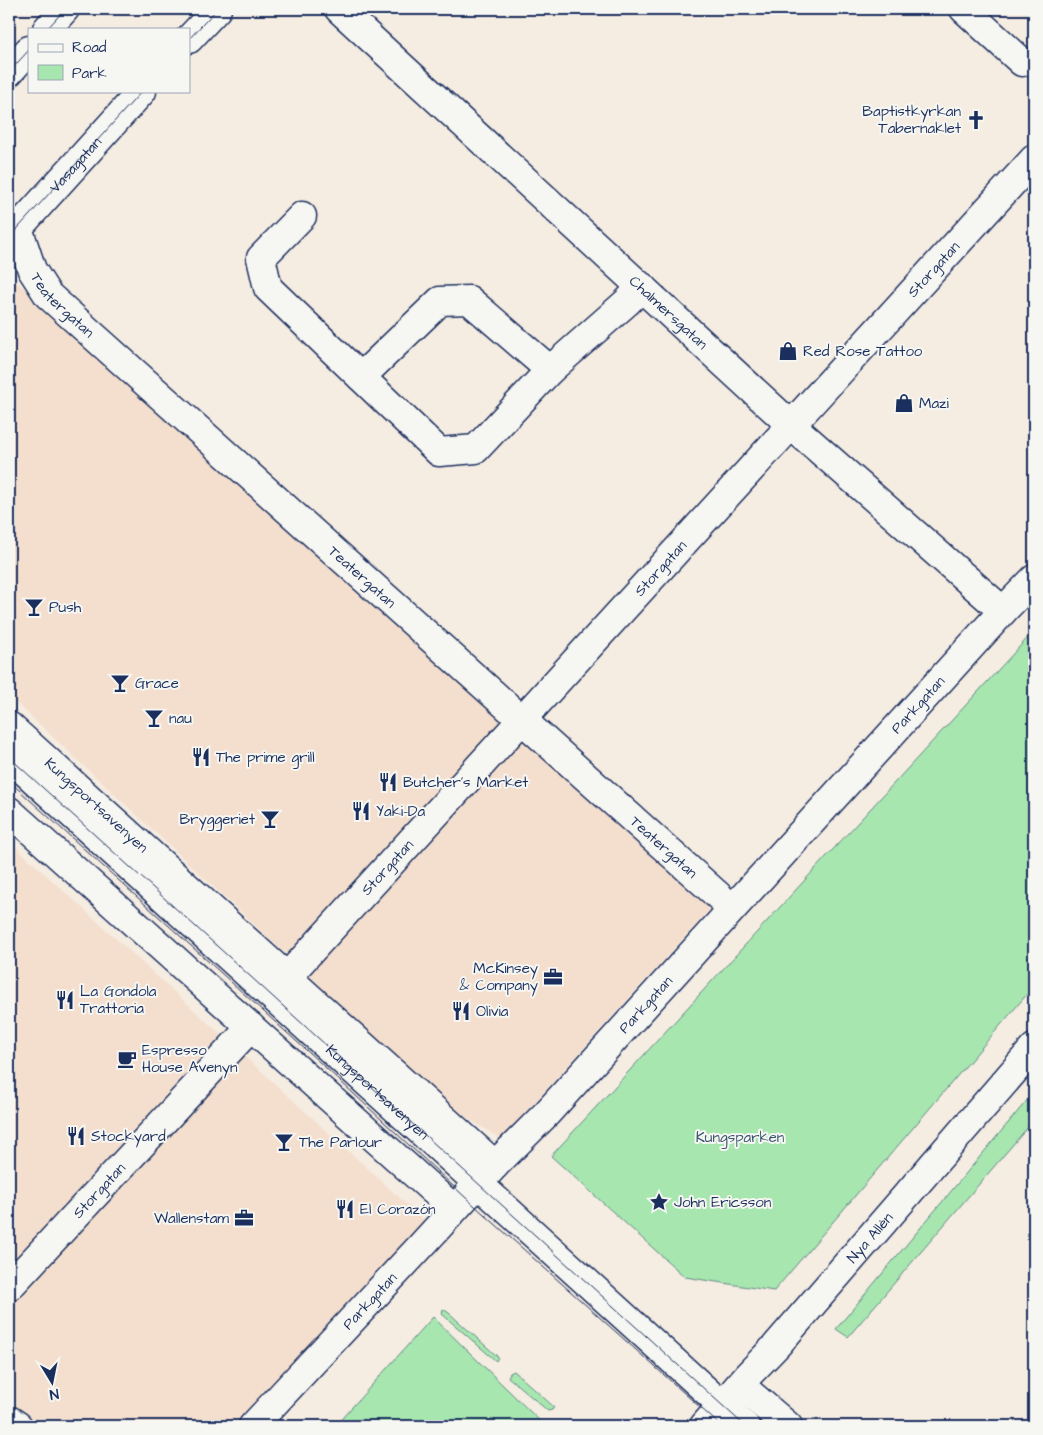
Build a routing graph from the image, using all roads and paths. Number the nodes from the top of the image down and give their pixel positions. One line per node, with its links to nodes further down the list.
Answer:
1 (65, 9): 5 (street)
2 (216, 9): 6 (street)
3 (339, 9): 14 (street, Chalmersgatan)
4 (964, 9): 8 (street)
5 (48, 28)
6 (190, 38)
7 (28, 51): 9 (street)
8 (1022, 62)
9 (9, 72)
10 (141, 92): 13 (street, Vasagatan)
11 (1034, 159): 17 (street, Storgatan)
12 (302, 216): 16 (street)
13 (14, 233): 20 (street, Teatergatan)
14 (642, 287): 15 (street); 17 (street, Chalmersgatan)
15 (550, 370): 16 (street); 16 (street)
16 (361, 377)
17 (791, 425): 19 (street, Chalmersgatan); 20 (street, Storgatan)
18 (1034, 579): 19 (street, Parkgatan)
19 (1003, 611): 25 (street, Parkgatan)
20 (523, 720): 25 (street, Teatergatan); 26 (street, Storgatan)
21 (9, 726): 26 (street, Kungsportsavenyen)
22 (9, 757): 29 (street, Kungsportsavenyen)
23 (9, 781): 29 (street)
24 (9, 811): 27 (street)
25 (732, 908): 29 (street, Parkgatan)
26 (286, 978): 29 (street, Kungsportsavenyen)
27 (251, 1027): 29 (street); 30 (street, Storgatan)
28 (1034, 1048): 31 (street, Nya Allén)
29 (473, 1189): 32 (street); 35 (street, Parkgatan)
30 (9, 1287)
31 (740, 1385): 32 (street, Nya Allén); 37 (street)
32 (715, 1419): 36 (street)
33 (9, 1420): 34 (street)
34 (18, 1426)
35 (253, 1426)
36 (745, 1426)
37 (788, 1426)

